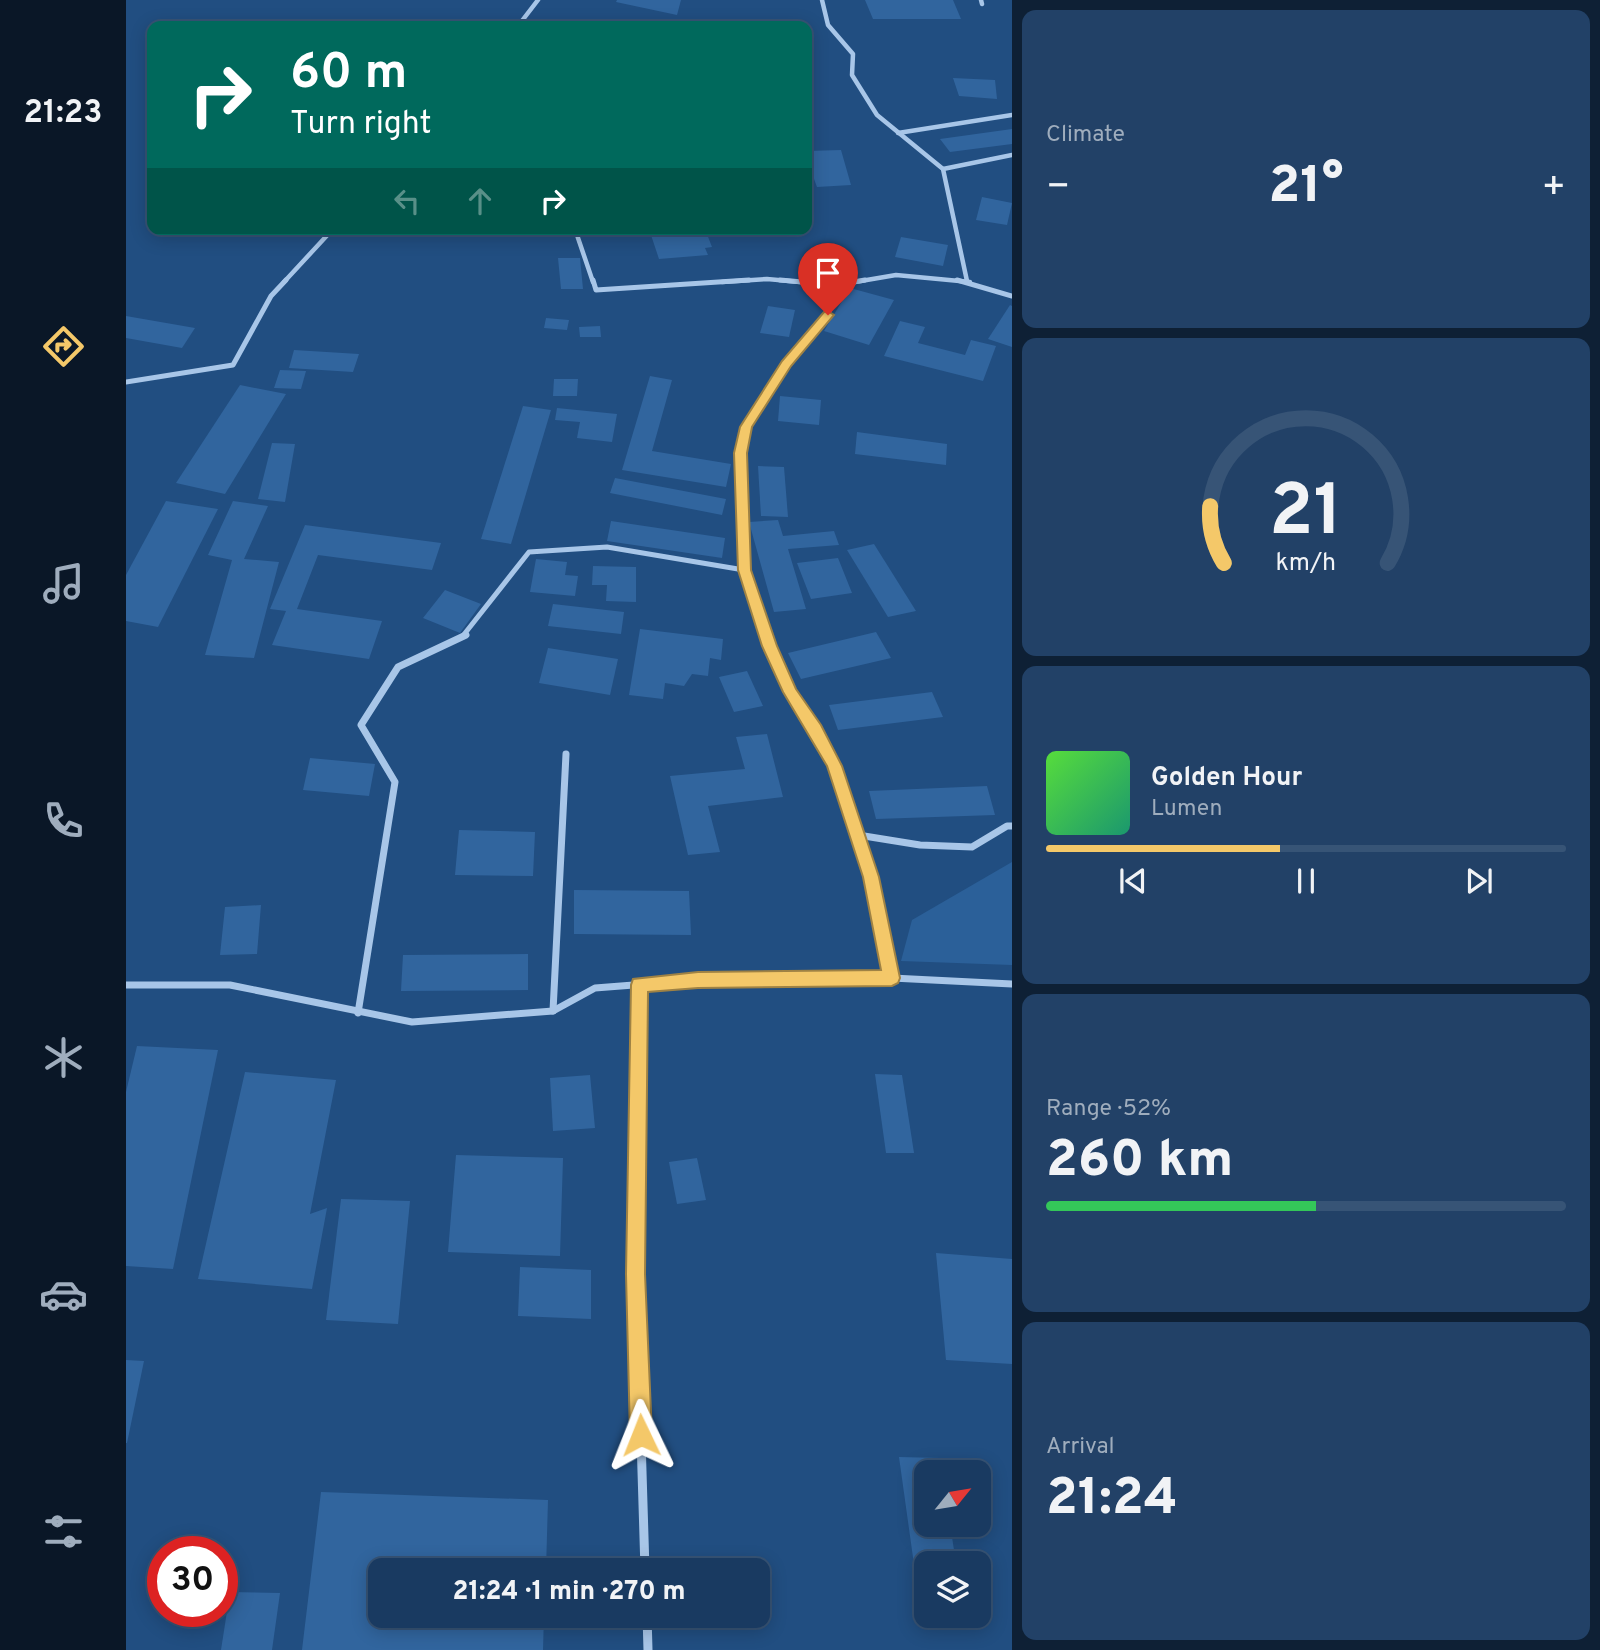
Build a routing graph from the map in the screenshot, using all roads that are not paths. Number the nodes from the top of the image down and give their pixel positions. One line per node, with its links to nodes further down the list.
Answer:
1 (538, 0): 3 (street)
2 (822, 0): 5 (street)
3 (522, 21)
4 (1012, 115): 5 (street)
5 (898, 133): 7 (street)
6 (1012, 155): 7 (street)
7 (943, 169): 10 (street)
8 (327, 235): 13 (street)
9 (578, 235): 11 (street)
10 (967, 281): 11 (street); 12 (street)
11 (836, 285): 14 (street)
12 (1012, 296)
13 (126, 382)
14 (744, 570): 17 (street); 23 (street)
15 (566, 754): 22 (street)
16 (1012, 826): 17 (street)
17 (858, 835): 18 (street)
18 (892, 978): 19 (street); 21 (street)
19 (1012, 984)
20 (126, 985): 23 (street)
21 (639, 985): 22 (street); 24 (street)
22 (553, 1011): 23 (street)
23 (358, 1013)
24 (645, 1558)
25 (647, 1628): 26 (street)
26 (648, 1650)

